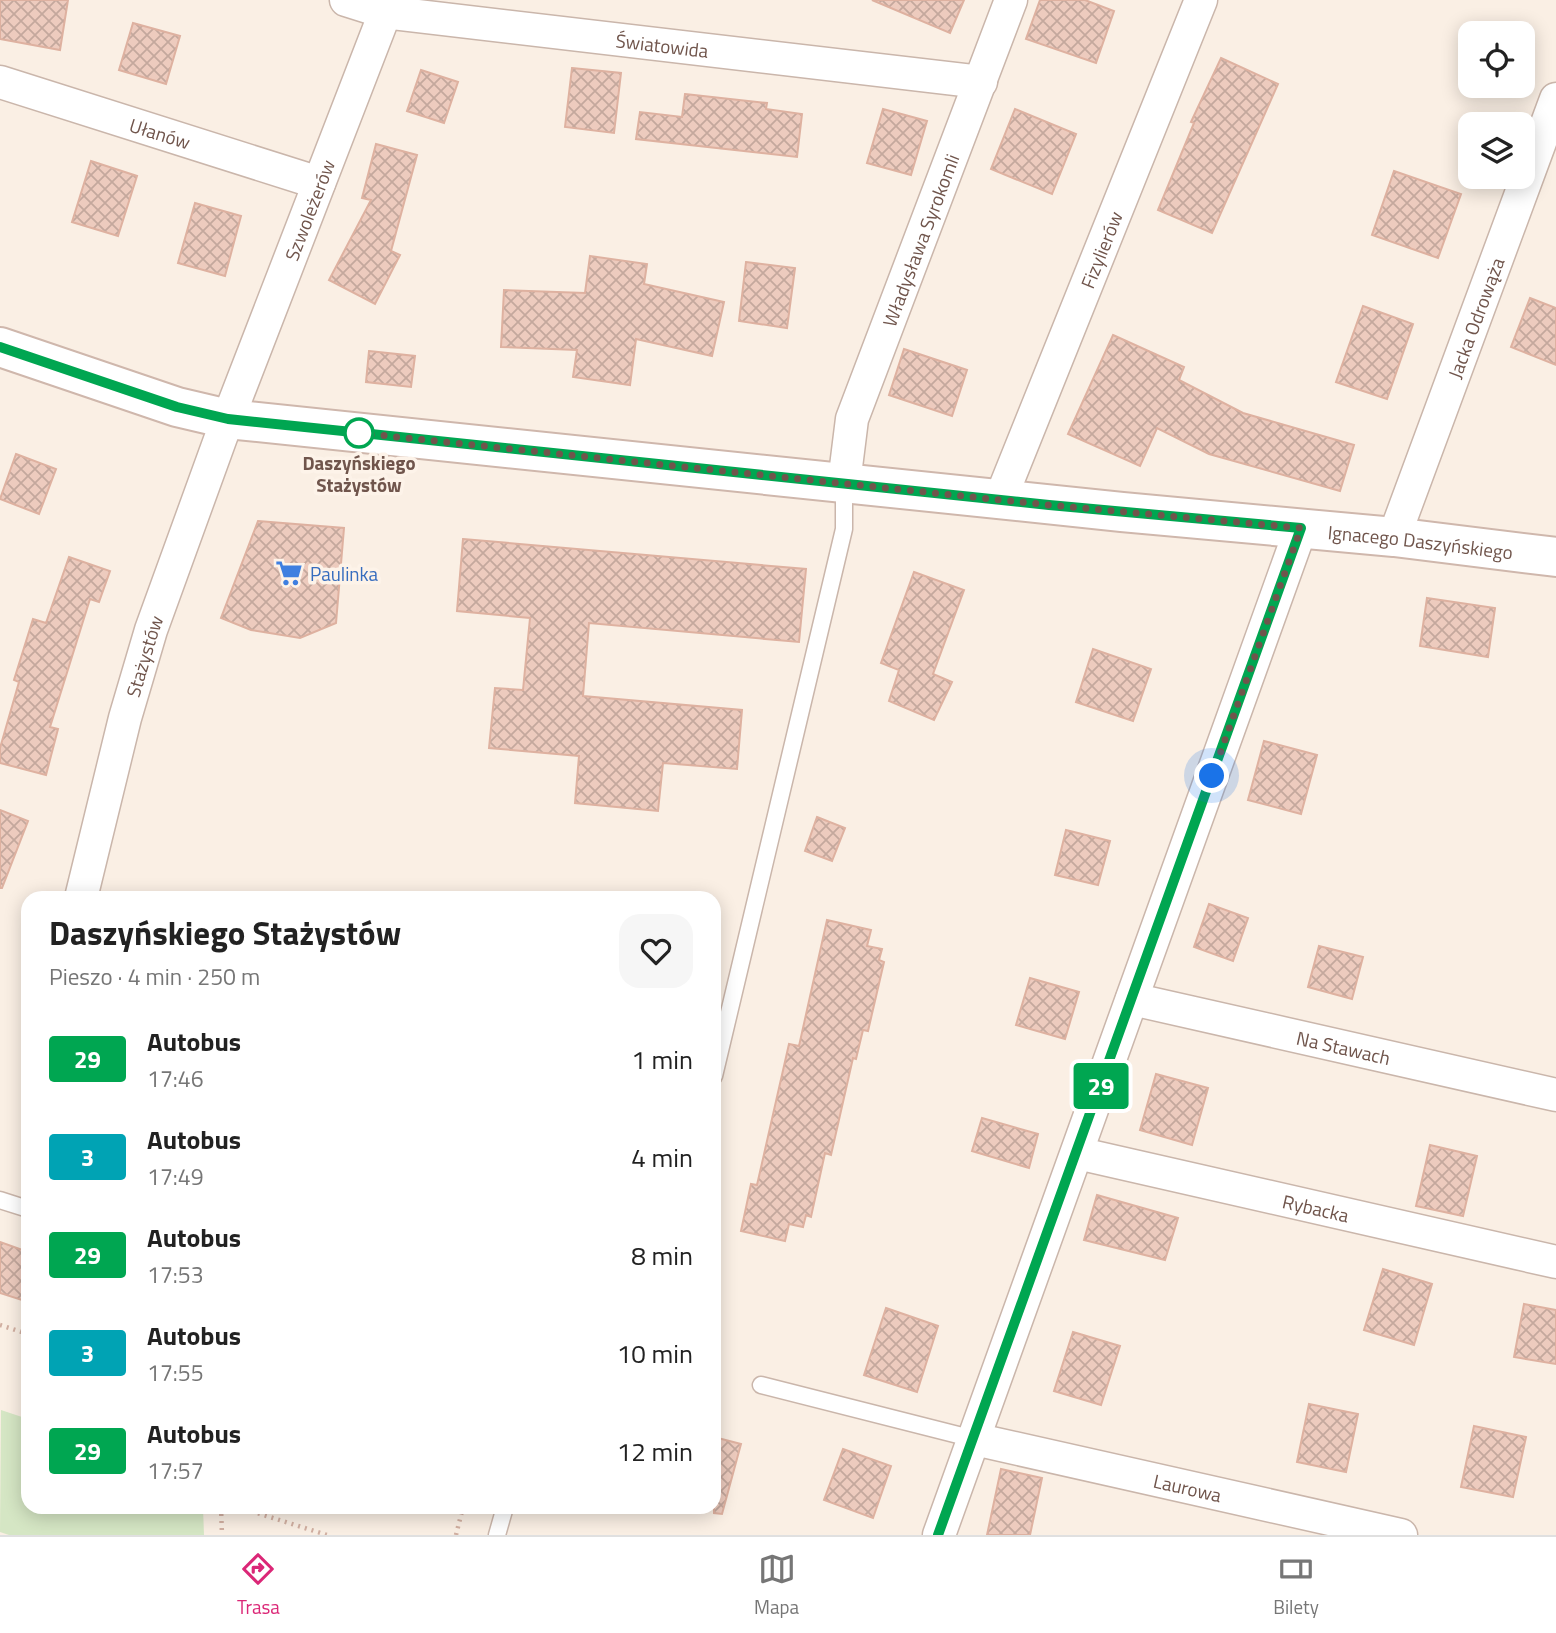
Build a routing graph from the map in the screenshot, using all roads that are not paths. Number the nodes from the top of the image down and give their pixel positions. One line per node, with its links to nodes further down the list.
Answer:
1 (346, 0): 4 (street, Światowida)
2 (1011, 0): 6 (street, Władysława Syrokomli)
3 (1201, 0): 12 (street, Fizylierów)
4 (387, 6): 6 (street, Światowida); 8 (street, Szwoleżerów)
5 (0, 82): 8 (street, Ułanów)
6 (981, 82): 11 (street, Władysława Syrokomli)
7 (1556, 99): 14 (street, Jacka Odrowąża)
8 (319, 183): 10 (street, Szwoleżerów)
9 (0, 347): 10 (street, Ignacego Daszyńskiego)
10 (228, 419): 11 (street, Ignacego Daszyńskiego); 16 (street, Stażystów)
11 (844, 483): 12 (street, Ignacego Daszyńskiego); 18 (lane)
12 (1000, 500): 13 (street, Ignacego Daszyńskiego)
13 (1301, 528): 14 (street, Ignacego Daszyńskiego); 17 (street)
14 (1394, 537): 15 (street, Ignacego Daszyńskiego)
15 (1556, 557)
16 (83, 891)
17 (1132, 999): 19 (street, Na Stawach); 20 (street)
18 (721, 1047)
19 (1556, 1095)
20 (1077, 1153): 23 (street, Rybacka); 25 (street)
21 (0, 1200): 22 (lane)
22 (21, 1207)
23 (1556, 1262)
24 (761, 1385): 25 (lane)
25 (974, 1439): 28 (street); 29 (street, Laurowa)
26 (503, 1514): 27 (lane)
27 (497, 1535)
28 (939, 1535)
29 (1401, 1535)

